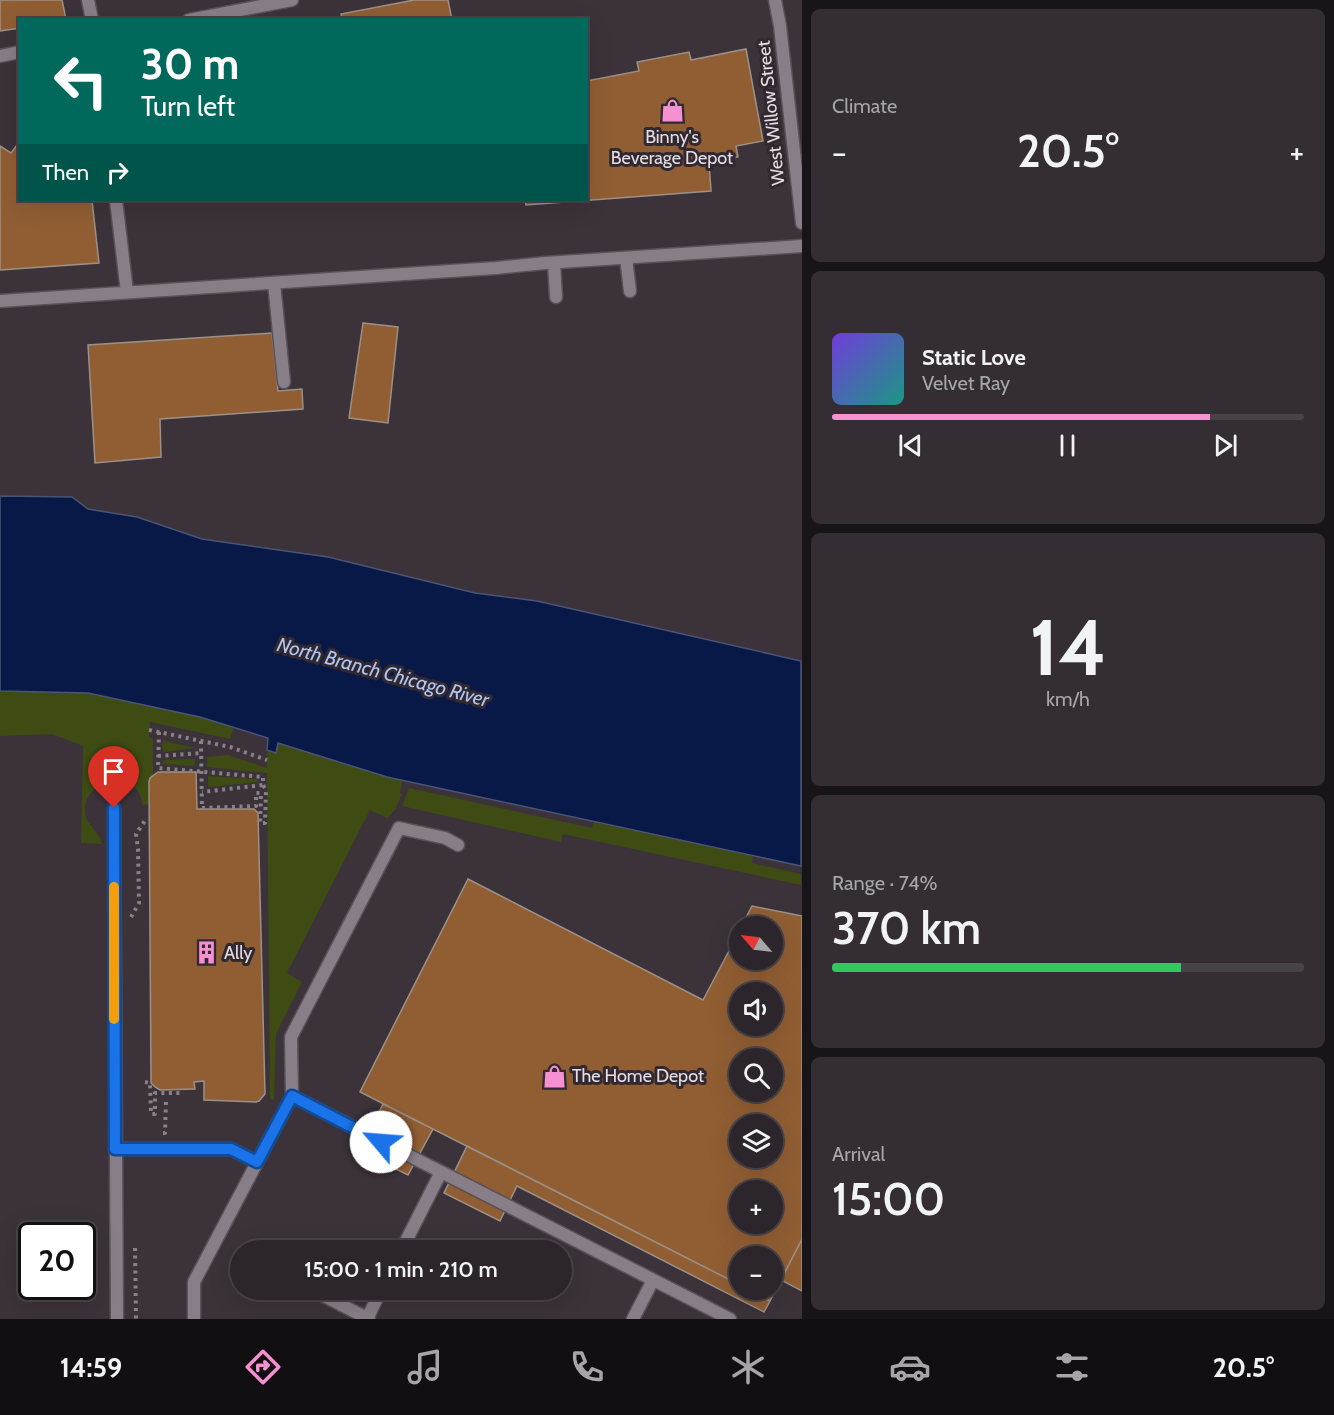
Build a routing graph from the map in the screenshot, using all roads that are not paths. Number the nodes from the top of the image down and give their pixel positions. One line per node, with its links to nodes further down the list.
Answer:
1 (88, 0): 4 (street)
2 (292, 0): 5 (street)
3 (775, 0): 9 (street, West Willow Street)
4 (92, 18)
5 (199, 18)
6 (18, 52): 7 (street)
7 (0, 56)
8 (116, 201): 15 (street)
9 (801, 223)
10 (801, 246): 11 (street)
11 (626, 258): 12 (street); 14 (street)
12 (554, 263): 13 (street); 16 (street)
13 (274, 283): 15 (street); 18 (street)
14 (630, 291)
15 (127, 292): 17 (street)
16 (556, 297)
17 (0, 301)
18 (284, 382)
19 (114, 808): 22 (street)
20 (458, 845): 21 (street)
21 (292, 1096): 23 (street); 24 (street)
22 (115, 1149): 23 (street); 29 (street)
23 (257, 1162): 30 (street)
24 (441, 1172): 25 (street); 26 (street)
25 (407, 1240)
26 (652, 1280): 32 (street); 33 (street)
27 (332, 1300): 31 (street)
28 (377, 1300): 31 (street)
29 (117, 1319)
30 (195, 1319)
31 (368, 1319)
32 (633, 1319)
33 (730, 1319)

